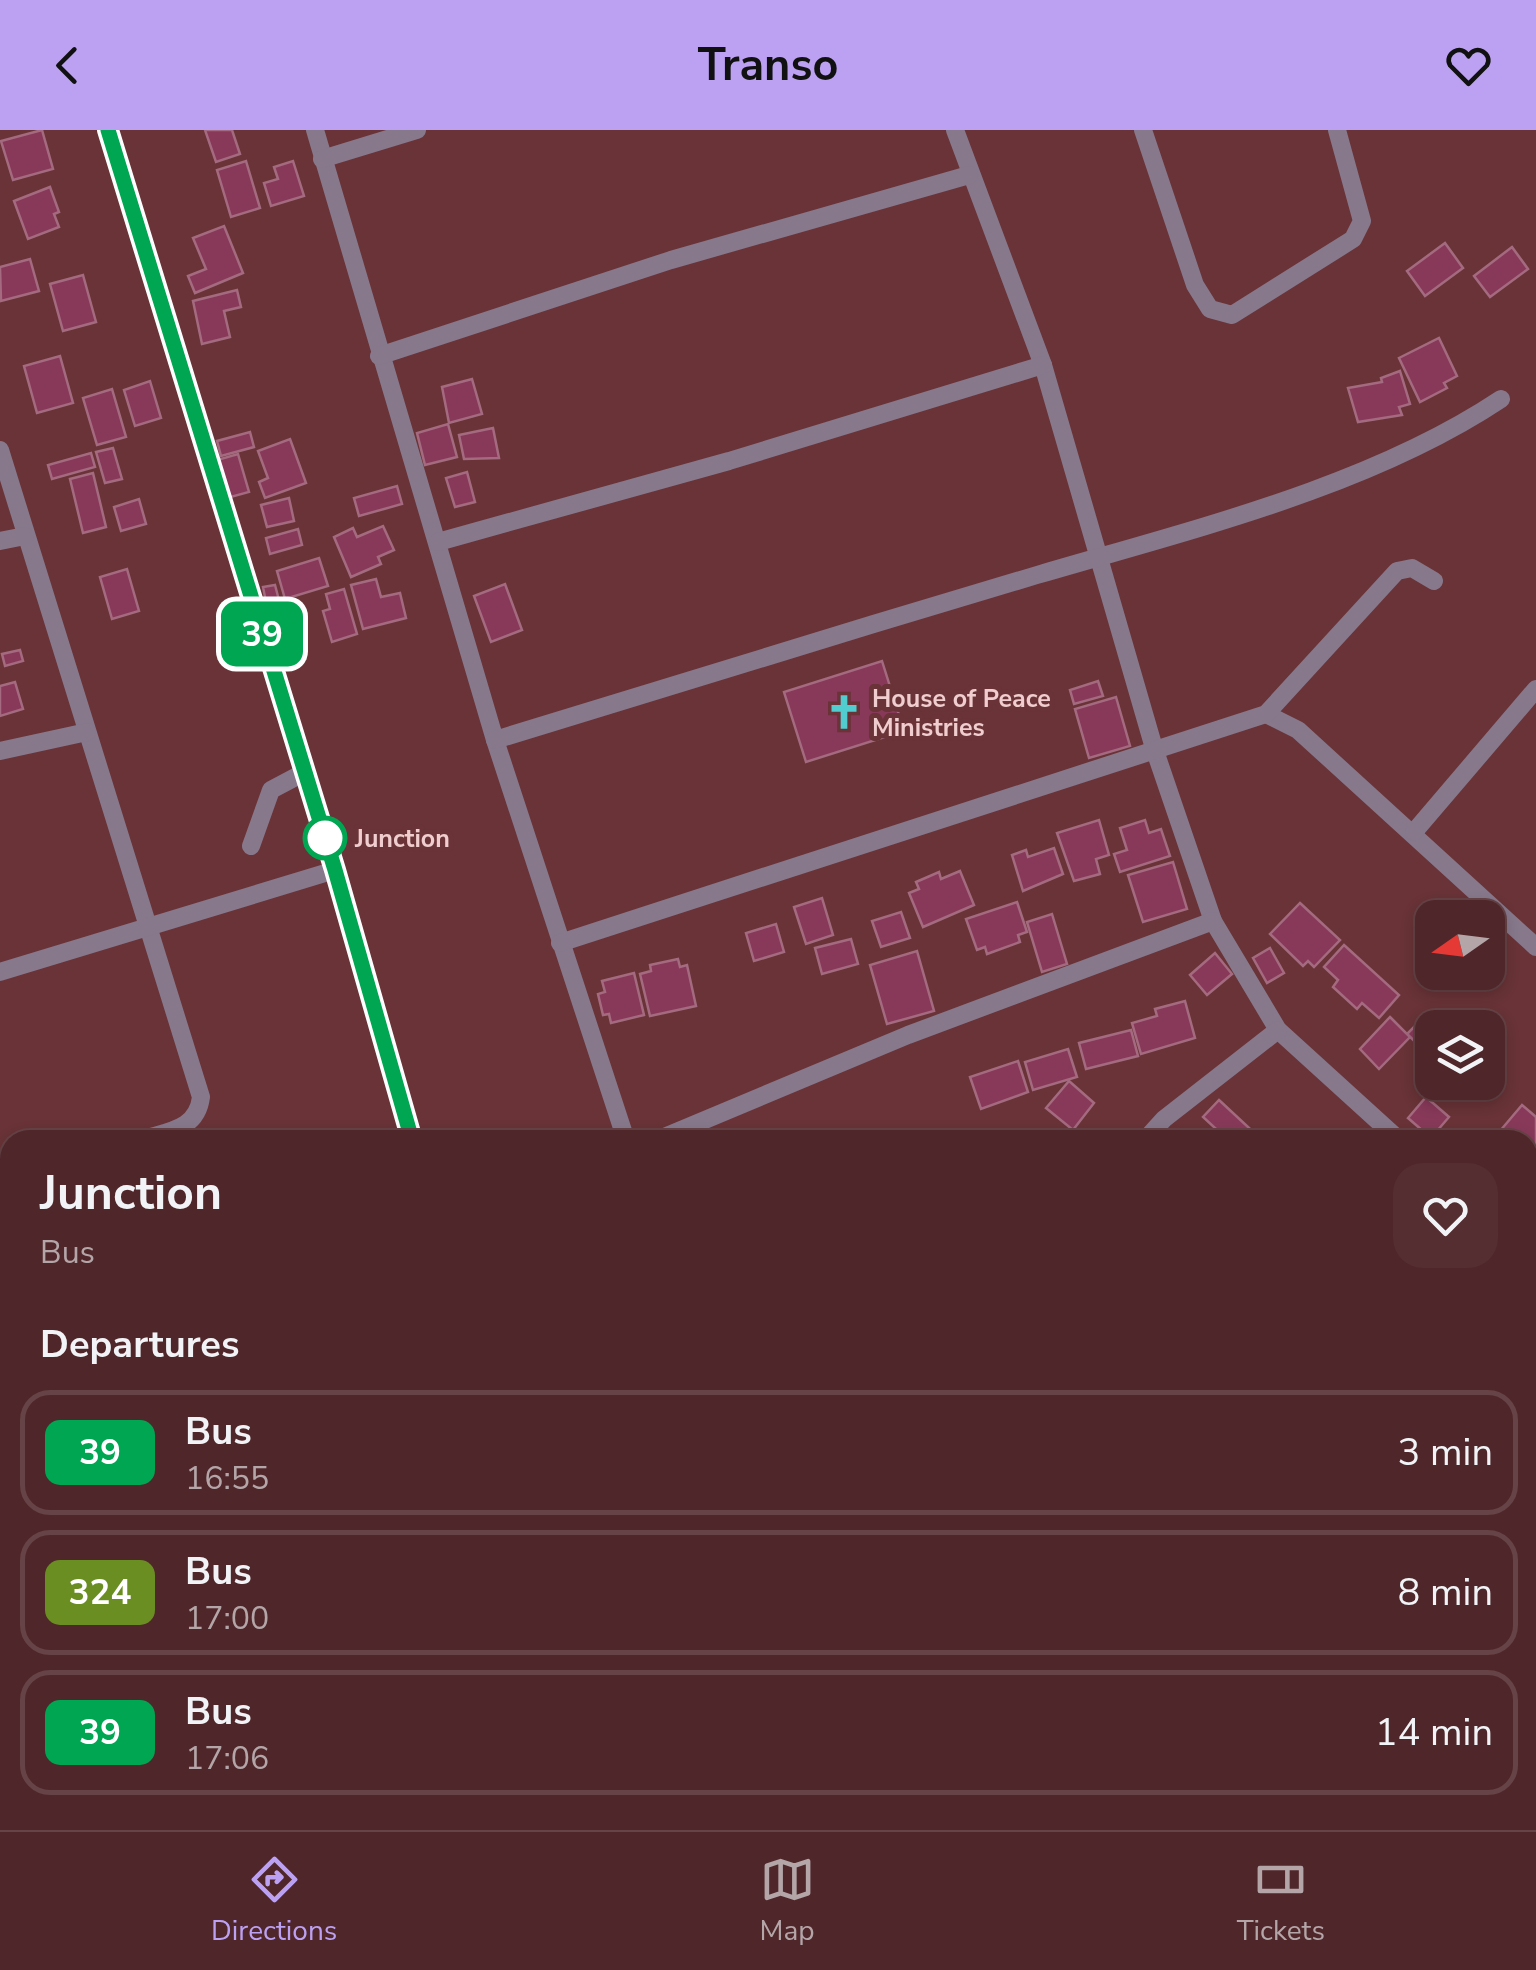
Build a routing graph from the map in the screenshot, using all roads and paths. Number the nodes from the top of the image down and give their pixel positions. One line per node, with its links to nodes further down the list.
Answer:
1 (108, 130): 24 (street)
2 (316, 130): 7 (street)
3 (417, 130): 7 (street)
4 (954, 130): 8 (street)
5 (1142, 130): 6 (street)
6 (1337, 130)
7 (322, 159): 9 (street)
8 (969, 175): 9 (street); 10 (street)
9 (379, 356): 15 (street)
10 (1043, 365): 15 (street); 16 (street)
11 (1501, 398): 16 (street)
12 (0, 450): 13 (street)
13 (25, 536): 14 (street); 20 (street)
14 (0, 541)
15 (438, 542): 21 (street)
16 (1100, 557): 21 (street); 22 (street)
17 (1434, 581): 19 (street)
18 (1536, 689): 25 (street)
19 (1266, 714): 22 (street); 25 (street)
20 (87, 732): 23 (street); 29 (street)
21 (495, 740): 30 (street)
22 (1154, 748): 28 (street); 30 (street)
23 (0, 751)
24 (304, 772): 26 (street); 27 (street)
25 (1414, 832): 31 (street)
26 (251, 846)
27 (335, 870): 29 (street); 35 (street)
28 (1213, 921): 33 (street); 37 (street)
29 (149, 929): 32 (street); 34 (street)
30 (560, 944): 36 (street)
31 (1536, 947)
32 (0, 972)
33 (1278, 1030): 38 (street); 39 (street)
34 (171, 1130)
35 (409, 1130)
36 (623, 1130)
37 (681, 1130)
38 (1154, 1130)
39 (1388, 1130)

